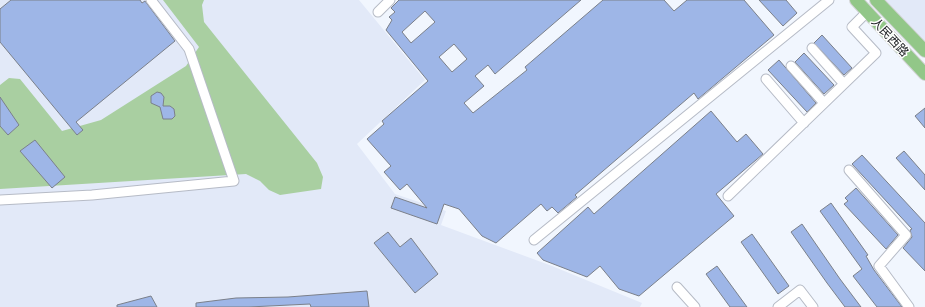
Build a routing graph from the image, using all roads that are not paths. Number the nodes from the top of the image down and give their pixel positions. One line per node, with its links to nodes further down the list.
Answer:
1 (151, 0): 18 (street)
2 (390, 0): 6 (street)
3 (829, 0): 19 (street)
4 (856, 0): 7 (main road, 人民西路)
5 (876, 0): 9 (main road, 人民西路)
6 (378, 12)
7 (867, 12): 11 (main road, 人民西路); 13 (street)
8 (812, 48): 13 (street)
9 (925, 51)
10 (791, 66): 14 (street)
11 (925, 74)
12 (766, 79): 15 (street)
13 (844, 84): 14 (street)
14 (824, 103): 15 (street)
15 (804, 123): 17 (street)
16 (849, 170): 24 (street)
17 (728, 196)
18 (0, 200)
19 (534, 240)
20 (677, 287): 21 (street)
21 (695, 307)
22 (778, 307): 23 (street)
23 (813, 307)
24 (909, 307)

